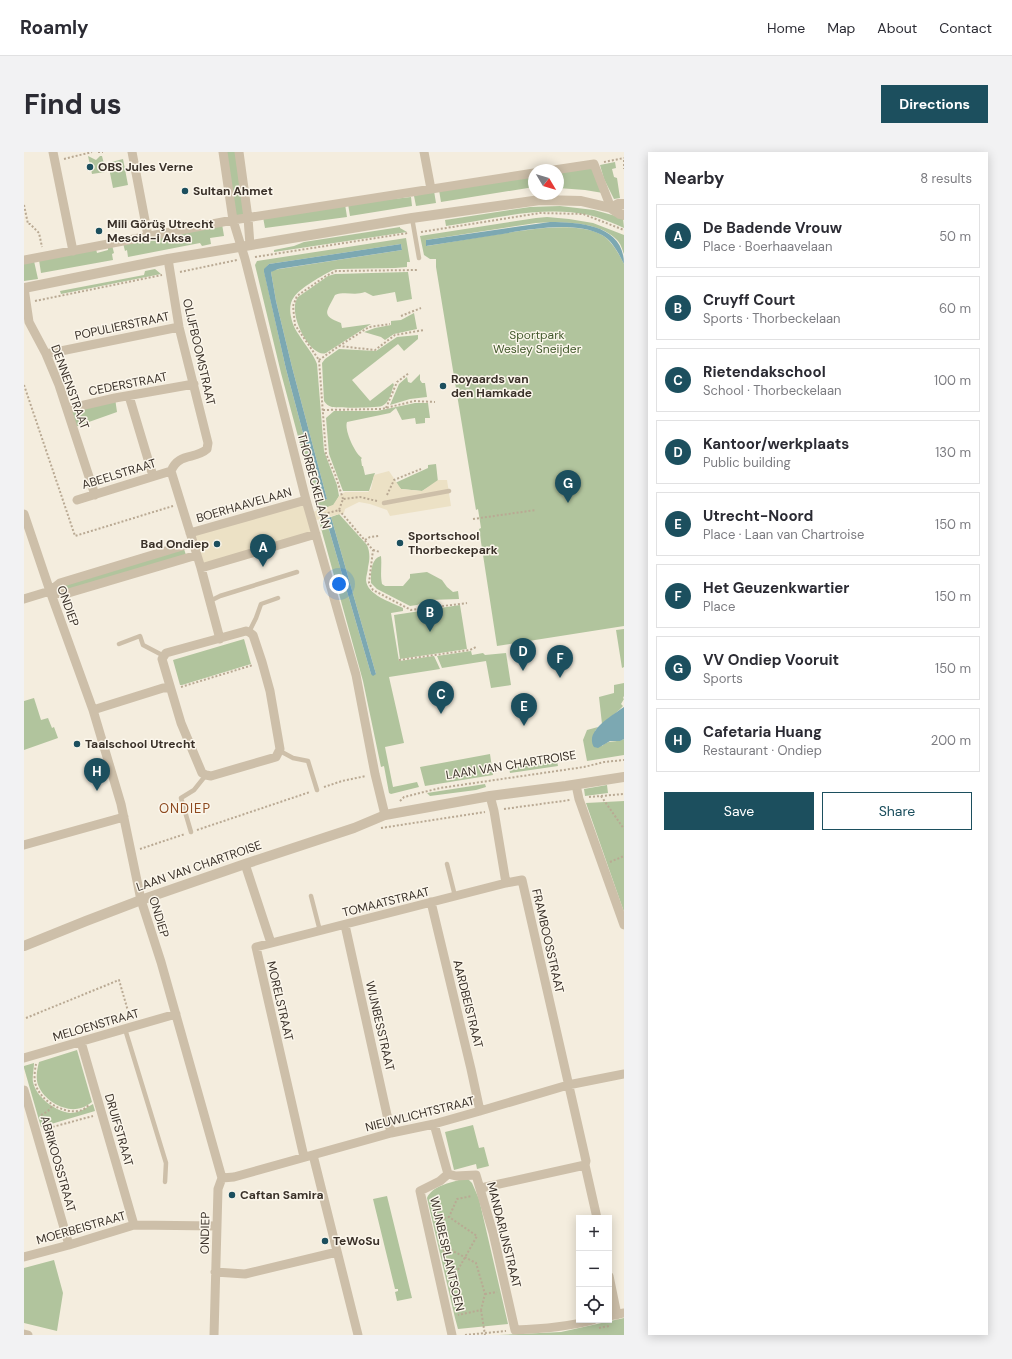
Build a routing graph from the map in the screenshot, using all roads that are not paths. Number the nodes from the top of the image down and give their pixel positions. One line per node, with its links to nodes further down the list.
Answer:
1 (132, 152): 15 (street)
2 (223, 152): 14 (street, THORBECKELAAN)
3 (239, 152): 12 (street, THORBECKELAAN)
4 (424, 152): 8 (street)
5 (54, 156): 17 (street)
6 (564, 168): 10 (street)
7 (528, 174): 8 (street)
8 (431, 189): 12 (street)
9 (624, 204): 10 (street)
10 (611, 208): 11 (street); 13 (street)
11 (624, 215)
12 (248, 218): 14 (street); 16 (street, THORBECKELAAN)
13 (412, 218): 16 (street); 18 (lane)
14 (233, 220): 15 (street); 16 (street, THORBECKELAAN)
15 (148, 236): 17 (street)
16 (246, 246): 19 (street); 33 (street, THORBECKELAAN)
17 (73, 251): 20 (street)
18 (418, 258)
19 (168, 259): 21 (street); 22 (street, OLIJFBOOMSTRAAT)
20 (24, 260)
21 (24, 288): 23 (street, DENNENSTRAAT)
22 (179, 327): 23 (street, POPULIERSTRAAT); 24 (street, OLIJFBOOMSTRAAT)
23 (46, 354): 26 (street, DENNENSTRAAT)
24 (194, 384): 25 (street, CEDERSTRAAT); 27 (street, OLIJFBOOMSTRAAT)
25 (129, 396): 26 (street, CEDERSTRAAT); 29 (street)
26 (68, 409): 31 (street, DENNENSTRAAT)
27 (207, 449): 28 (street, ABEELSTRAAT)
28 (171, 471): 29 (street, ABEELSTRAAT); 36 (street)
29 (153, 476): 31 (street, ABEELSTRAAT)
30 (449, 491): 34 (lane)
31 (95, 495): 32 (street, ABEELSTRAAT)
32 (77, 500)
33 (306, 500): 36 (street, BOERHAAVELAAN); 37 (street, THORBECKELAAN)
34 (384, 503)
35 (24, 514): 42 (street, ONDIEP)
36 (190, 533): 38 (street)
37 (316, 534): 40 (street); 58 (street, THORBECKELAAN)
38 (192, 543): 39 (street); 42 (street)
39 (196, 555): 40 (street); 42 (street)
40 (201, 568): 45 (street)
41 (297, 572): 45 (lane)
42 (50, 591): 44 (street); 51 (street, ONDIEP)
43 (278, 598): 46 (lane)
44 (24, 599)
45 (210, 601): 47 (street)
46 (249, 632): 47 (street); 52 (street)
47 (220, 639): 49 (street)
48 (119, 644): 49 (lane)
49 (164, 656): 50 (street)
50 (170, 688): 51 (street); 53 (street)
51 (93, 710): 59 (street, ONDIEP)
52 (280, 751): 53 (street); 56 (lane)
53 (206, 775): 60 (lane)
54 (624, 777): 55 (street, LAAN VAN CHARTROISE)
55 (576, 785): 57 (street, LAAN VAN CHARTROISE); 70 (street)
56 (317, 790)
57 (490, 796): 58 (street, LAAN VAN CHARTROISE); 64 (street)
58 (385, 815): 62 (street, LAAN VAN CHARTROISE)
59 (124, 817): 61 (street); 67 (street, ONDIEP)
60 (191, 832)
61 (24, 845)
62 (245, 864): 67 (street, LAAN VAN CHARTROISE); 72 (street, MORELSTRAAT)
63 (447, 864): 66 (lane)
64 (506, 883): 66 (street, TOMAATSTRAAT); 79 (street, FRAMBOOSSTRAAT)
65 (311, 896): 71 (lane)
66 (455, 896): 68 (street, TOMAATSTRAAT)
67 (141, 900): 73 (street, LAAN VAN CHARTROISE); 74 (street, ONDIEP)
68 (430, 902): 69 (street, TOMAATSTRAAT); 81 (street, AARDBEISTRAAT)
69 (344, 925): 71 (street, TOMAATSTRAAT); 83 (street, WIJNBESSTRAAT)
70 (624, 925)
71 (320, 931): 72 (street, TOMAATSTRAAT)
72 (271, 943): 84 (street, MORELSTRAAT)
73 (24, 946)
74 (176, 1014): 75 (street, MELOENSTRAAT); 87 (street, ONDIEP)
75 (129, 1028): 76 (street, MELOENSTRAAT); 88 (lane)
76 (81, 1042): 77 (street, MELOENSTRAAT); 91 (street, DRUIFSTRAAT)
77 (24, 1058)
78 (624, 1074): 79 (street, NIEUWLICHTSTRAAT)
79 (568, 1085): 81 (street, NIEUWLICHTSTRAAT); 85 (street)
80 (24, 1090): 93 (street, ABRIKOOSSTRAAT)
81 (480, 1112): 82 (street, NIEUWLICHTSTRAAT)
82 (434, 1124): 83 (street, NIEUWLICHTSTRAAT); 86 (street)
83 (391, 1133): 84 (street, NIEUWLICHTSTRAAT)
84 (308, 1156): 87 (street, NIEUWLICHTSTRAAT); 94 (street, MORELSTRAAT)
85 (585, 1165): 89 (street); 90 (street)
86 (448, 1174): 89 (street, MANDARIJNSTRAAT); 104 (street, WIJNBESPLANTSOEN)
87 (222, 1178): 92 (street, ONDIEP)
88 (165, 1182)
89 (482, 1191): 99 (street, MANDARIJNSTRAAT)
90 (596, 1215)
91 (134, 1225): 92 (street, MOERBEISTRAAT); 93 (street, MOERBEISTRAAT)
92 (217, 1226): 96 (street, ONDIEP)
93 (69, 1245): 95 (street, MOERBEISTRAAT)
94 (337, 1252): 96 (street); 103 (street, MORELSTRAAT)
95 (24, 1257)
96 (215, 1272): 102 (street, ONDIEP)
97 (611, 1287): 98 (street)
98 (617, 1315)
99 (581, 1323)
100 (24, 1334): 101 (street)
101 (28, 1335)
102 (214, 1335)
103 (358, 1335)
104 (452, 1335)

